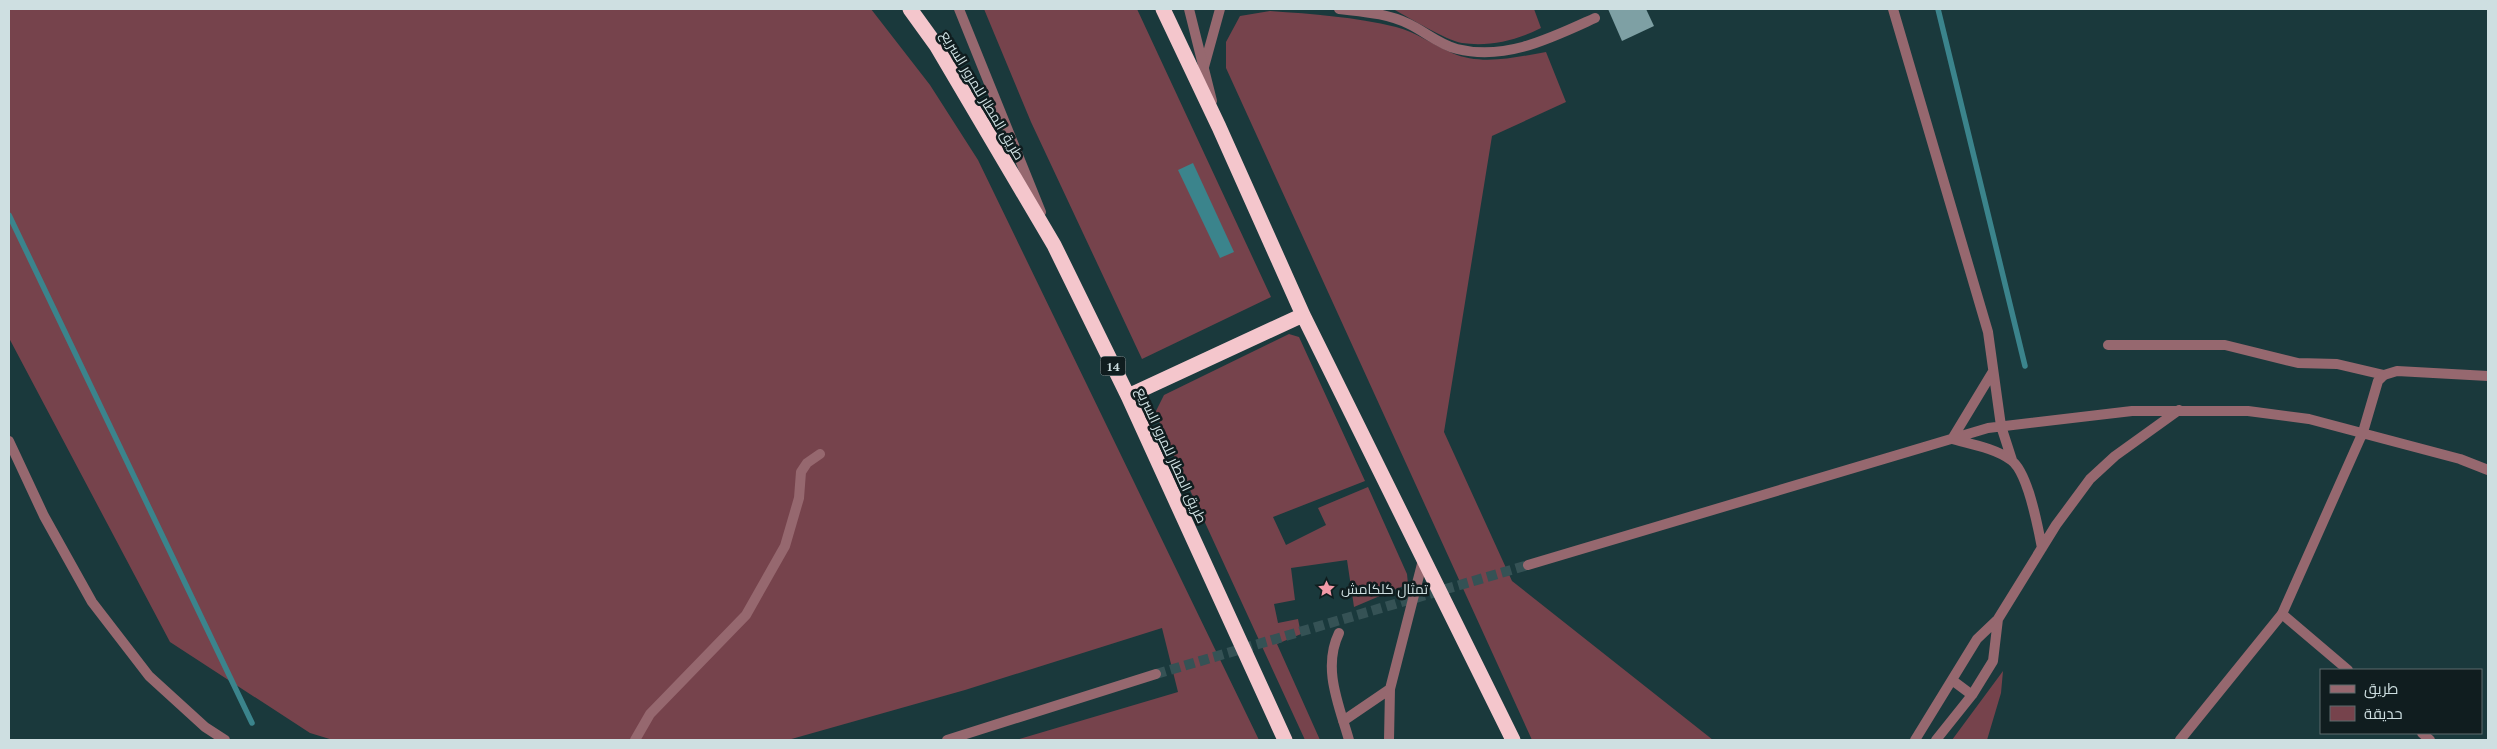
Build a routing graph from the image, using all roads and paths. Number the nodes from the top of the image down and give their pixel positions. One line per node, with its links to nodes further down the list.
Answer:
1 (910, 9): 11 (highway, طريق المطار للمرور السريع / 14)
2 (959, 9): 11 (street)
3 (1162, 9): 10 (highway)
4 (1190, 9): 9 (street)
5 (1220, 9): 9 (street)
6 (1339, 9): 8 (street)
7 (1893, 9): 14 (street)
8 (1595, 18)
9 (1204, 67): 10 (street)
10 (1219, 127): 12 (highway)
11 (1054, 245): 17 (highway, طريق المطار للمرور السريع / 14)
12 (1303, 315): 17 (highway); 27 (highway)
13 (2108, 345): 15 (street)
14 (1992, 373): 19 (street); 21 (street)
15 (2384, 375): 16 (street); 20 (street)
16 (2488, 376)
17 (1128, 396): 41 (highway, طريق المطار للمرور السريع / 14)
18 (2179, 410): 19 (street); 20 (street); 26 (street)
19 (2000, 426): 21 (street); 24 (street)
20 (2363, 432): 25 (street); 29 (street)
21 (1952, 439): 24 (street); 28 (street)
22 (9, 442): 38 (street)
23 (820, 454): 39 (street)
24 (2012, 460): 26 (street)
25 (2488, 470)
26 (2042, 548): 30 (street)
27 (1423, 560): 35 (street); 44 (highway)
28 (1528, 565)
29 (2282, 614): 32 (street); 47 (street)
30 (1998, 619): 34 (street); 36 (street)
31 (1339, 633): 37 (street)
32 (2347, 669)
33 (1156, 674): 40 (street)
34 (1952, 680): 36 (street); 45 (street)
35 (1390, 689): 37 (street); 43 (street)
36 (1972, 695): 46 (street)
37 (1343, 721): 42 (street)
38 (225, 740)
39 (635, 740)
40 (947, 740)
41 (1285, 740)
42 (1349, 740)
43 (1389, 740)
44 (1513, 740)
45 (1915, 740)
46 (1936, 740)
47 (2180, 740)

